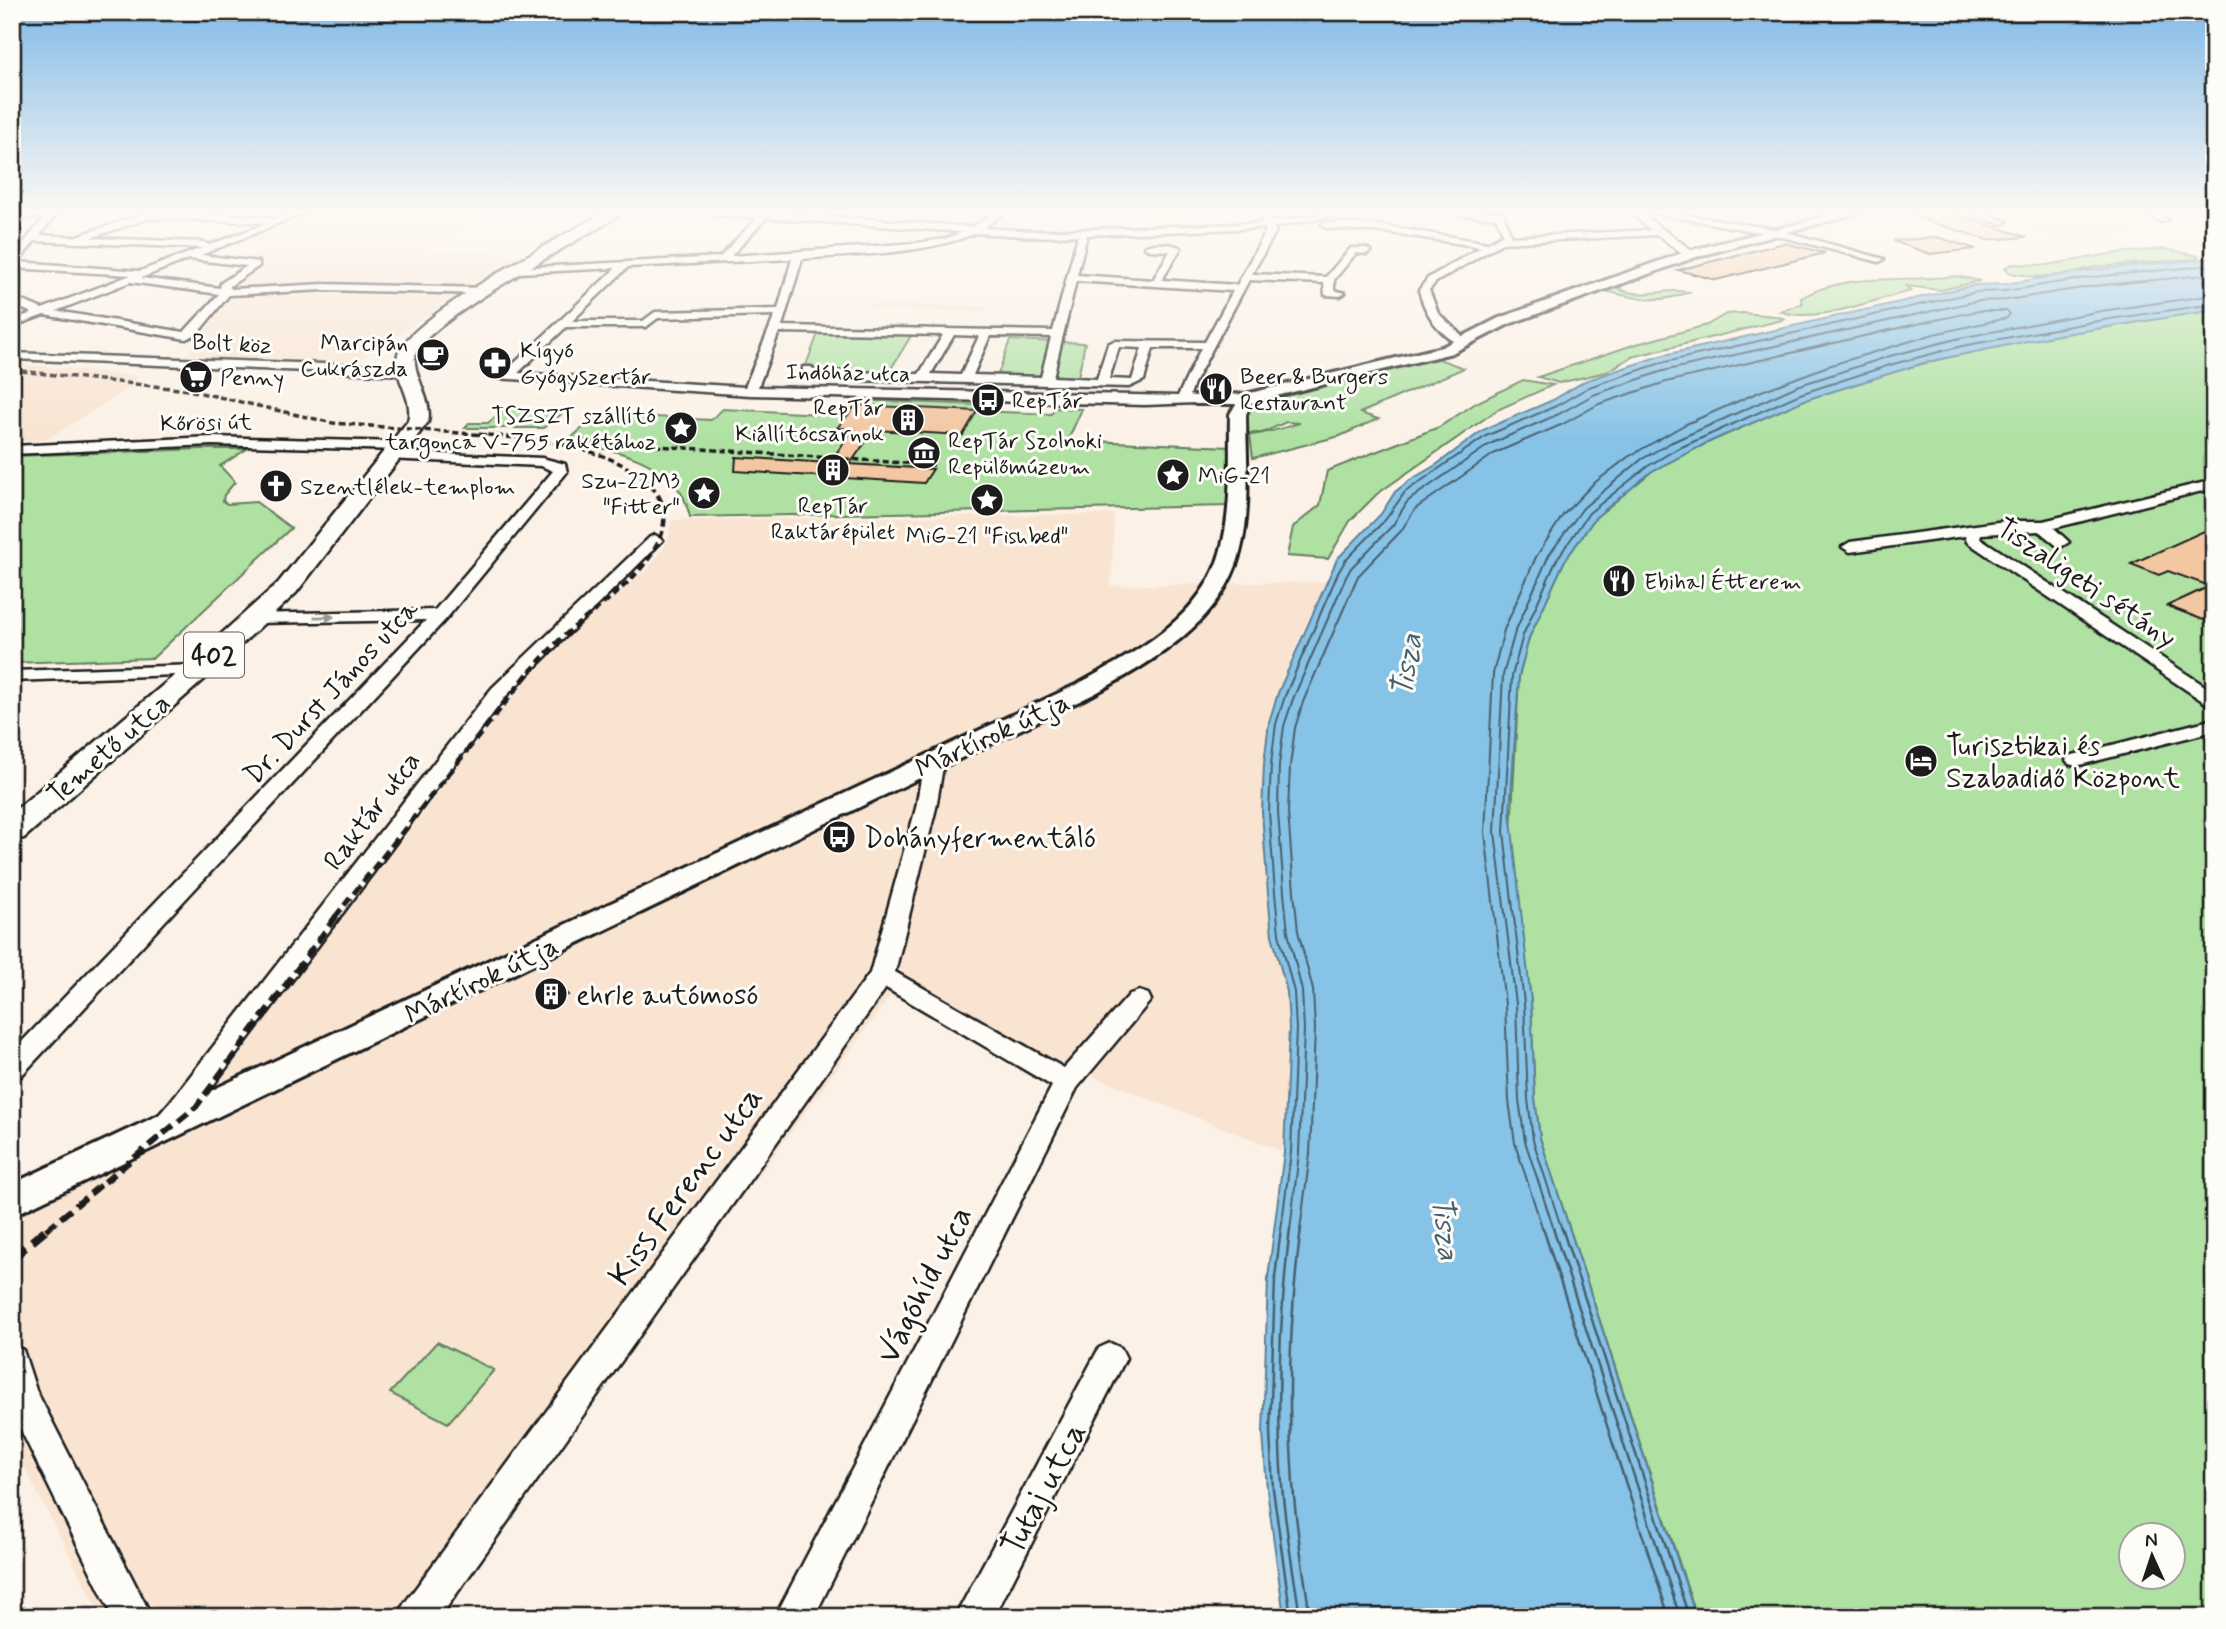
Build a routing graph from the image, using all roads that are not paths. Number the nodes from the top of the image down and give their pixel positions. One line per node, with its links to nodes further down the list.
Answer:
1 (104, 288): 19 (street)
2 (198, 288): 15 (street)
3 (225, 288): 15 (street)
4 (304, 288): 15 (street)
5 (365, 288): 14 (street)
6 (490, 288): 14 (main road)
7 (601, 288): 23 (street)
8 (789, 288): 20 (street)
9 (1069, 288): 27 (street)
10 (1238, 288): 30 (street)
11 (1329, 288): 16 (street)
12 (1426, 288): 29 (street)
13 (1597, 288): 29 (street)
14 (485, 291): 32 (main road)
15 (226, 292): 19 (street)
16 (1340, 293)
17 (12, 299): 19 (street)
18 (663, 299): 21 (street)
19 (43, 312): 22 (street)
20 (782, 312): 21 (street); 24 (street)
21 (655, 315): 23 (street)
22 (12, 324)
23 (564, 324): 39 (street, Indóház utca)
24 (776, 329): 25 (street); 39 (street)
25 (951, 331): 26 (street); 36 (street)
26 (986, 332): 27 (street); 37 (street)
27 (1058, 334): 35 (street)
28 (1149, 343): 30 (street); 37 (street); 38 (street)
29 (1464, 343): 41 (street)
30 (1208, 345): 40 (street)
31 (12, 356): 33 (street, Bolt köz)
32 (407, 362): 33 (street, Bolt köz); 33 (street); 43 (main road, Temető utca / 402)
33 (355, 370)
34 (807, 370): 36 (street)
35 (1047, 377)
36 (923, 378): 37 (street)
37 (965, 379)
38 (1102, 379)
39 (750, 391): 40 (street, Indóház utca)
40 (1190, 399): 41 (street)
41 (1242, 406): 57 (street, Mártírok útja)
42 (12, 450): 43 (street, Kőrösi út)
43 (396, 451): 50 (street, Dr. Durst János utca); 51 (main road, Temető utca / 402)
44 (2214, 484): 45 (street, Tiszaligeti sétány)
45 (2043, 526): 46 (street, Tiszaligeti sétány); 48 (street, Tiszaligeti sétány)
46 (1975, 530): 49 (street, Tiszaligeti sétány); 54 (street, Tiszaligeti sétány)
47 (655, 540): 63 (street, Raktár utca)
48 (2061, 542)
49 (1850, 547)
50 (440, 615): 51 (street, one-way to 50); 61 (street, Dr. Durst János utca)
51 (256, 618): 52 (main road, Temető utca / 402)
52 (198, 670): 53 (street); 58 (main road, Temető utca / 402)
53 (12, 676)
54 (2214, 700)
55 (2214, 725): 56 (street)
56 (2076, 760)
57 (934, 761): 59 (street, Kiss Ferenc utca); 63 (street, Mártírok útja)
58 (12, 831)
59 (882, 975): 62 (street); 68 (street, Kiss Ferenc utca)
60 (1139, 1000): 62 (street, Vágóhíd utca)
61 (12, 1069)
62 (1067, 1082): 69 (street, Vágóhíd utca)
63 (154, 1135): 64 (street, Mártírok útja)
64 (12, 1201)
65 (1110, 1359): 70 (street, Tutaj utca)
66 (12, 1360): 67 (street)
67 (133, 1617)
68 (417, 1617)
69 (794, 1617)
70 (974, 1617)

